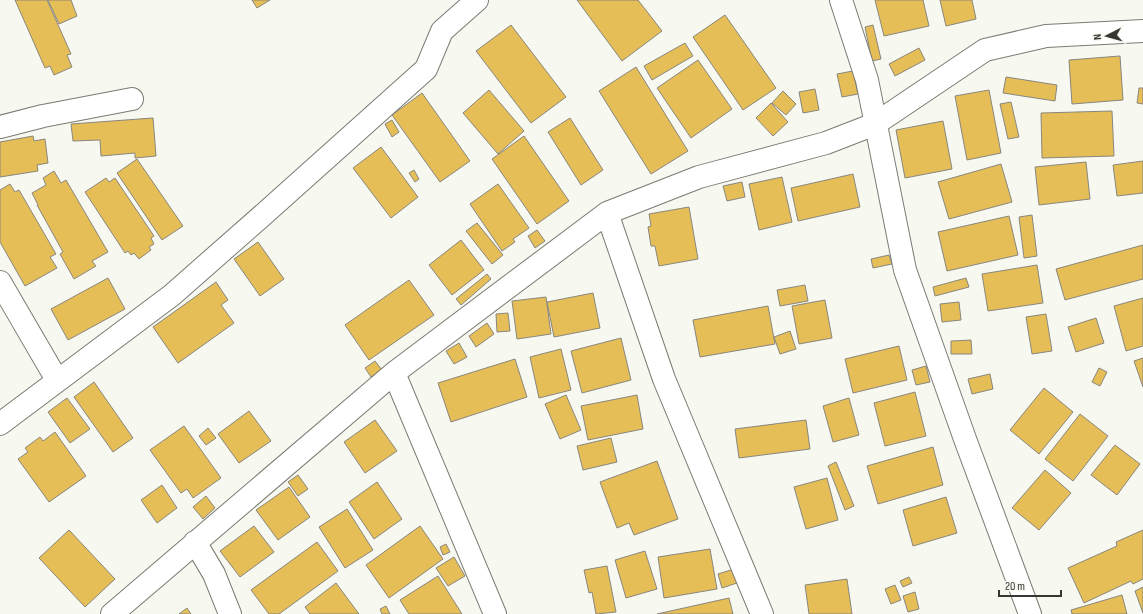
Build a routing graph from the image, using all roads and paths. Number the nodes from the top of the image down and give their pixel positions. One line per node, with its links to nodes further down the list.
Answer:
1 (477, 0): 10 (street)
2 (841, 0): 5 (street)
3 (1143, 31): 5 (street)
4 (132, 99): 6 (street)
5 (875, 124): 7 (street); 17 (street)
6 (0, 127)
7 (607, 213): 9 (street); 16 (street)
8 (0, 282): 10 (street)
9 (394, 373): 12 (street); 15 (street)
10 (57, 380): 11 (street)
11 (0, 424)
12 (195, 542): 13 (street); 14 (street)
13 (112, 614)
14 (230, 614)
15 (494, 614)
16 (762, 614)
17 (1030, 614)

